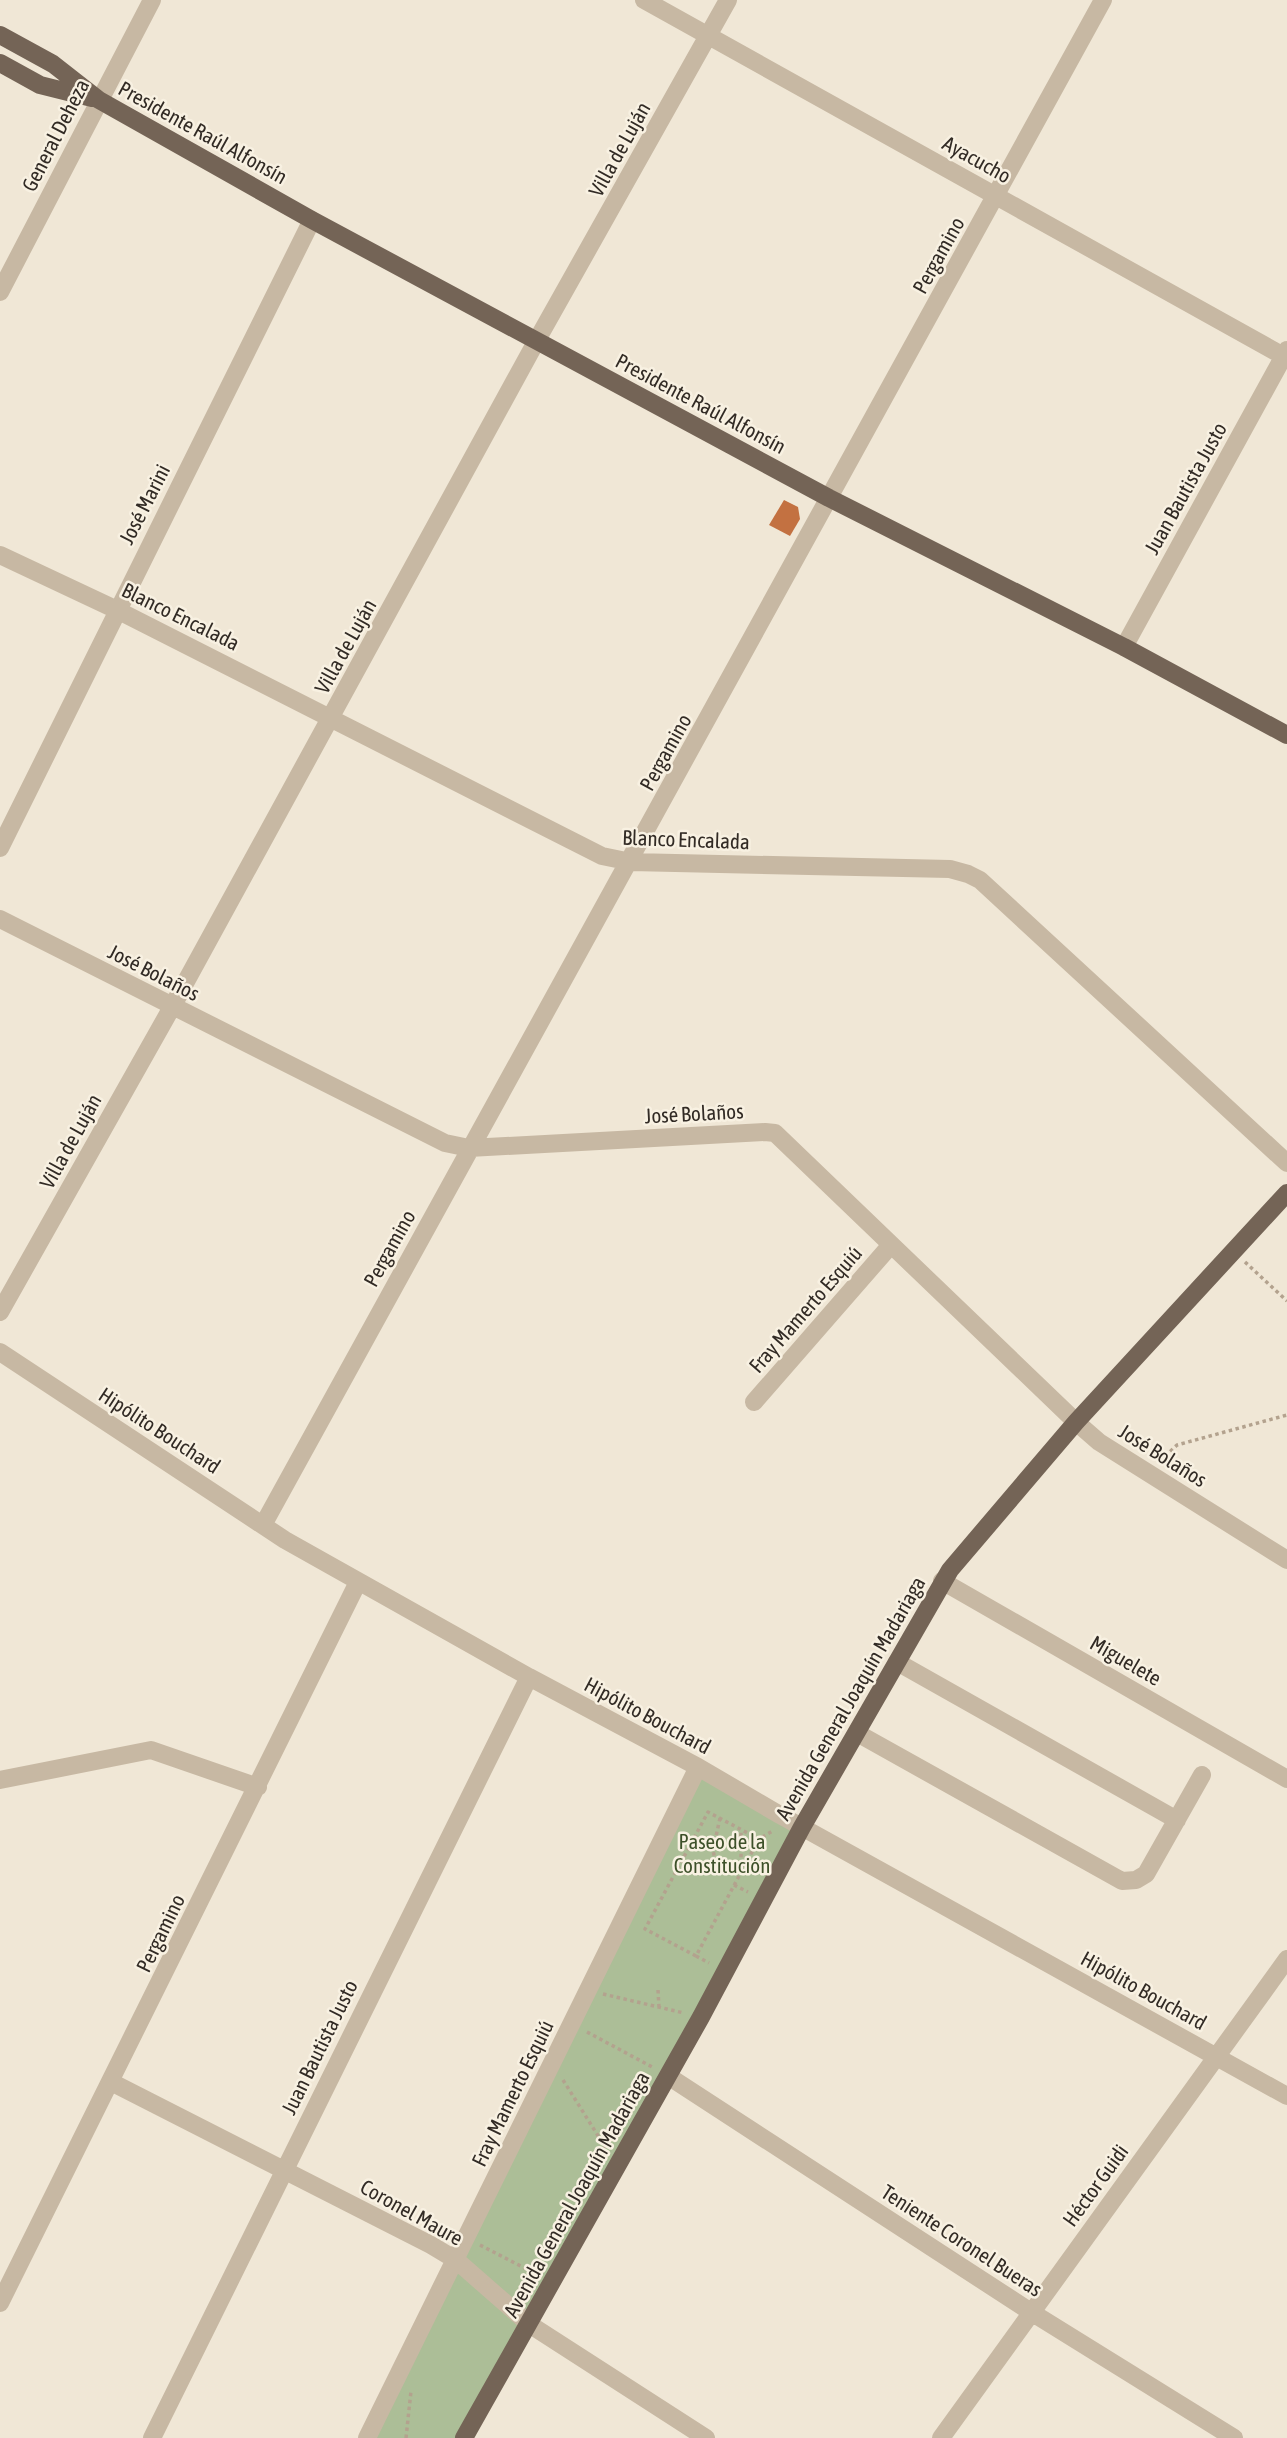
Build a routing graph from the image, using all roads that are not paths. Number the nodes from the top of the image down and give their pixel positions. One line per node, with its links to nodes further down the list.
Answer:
1 (152, 0): 8 (street, General Deheza)
2 (644, 0): 6 (street, Ayacucho)
3 (728, 0): 6 (street, Villa de Luján)
4 (1103, 0): 9 (street, Pergamino)
5 (0, 35): 8 (main road, Presidente Raúl Alfonsín)
6 (708, 36): 9 (street, Ayacucho); 12 (street, Villa de Luján)
7 (0, 63): 8 (main road, Presidente Raúl Alfonsín)
8 (99, 100): 10 (main road, Presidente Raúl Alfonsín); 11 (street, General Deheza)
9 (997, 196): 13 (street, Ayacucho); 14 (street, Pergamino)
10 (312, 220): 12 (main road, Presidente Raúl Alfonsín); 16 (street, José Marini)
11 (0, 292)
12 (537, 340): 14 (main road, Presidente Raúl Alfonsín); 18 (street, Villa de Luján)
13 (1286, 355): 17 (street, Juan Bautista Justo)
14 (829, 498): 17 (main road, Presidente Raúl Alfonsín); 21 (street, Pergamino)
15 (0, 555): 16 (street, Blanco Encalada)
16 (117, 610): 18 (street, Blanco Encalada); 20 (street, José Marini)
17 (1124, 647): 19 (main road, Presidente Raúl Alfonsín)
18 (332, 717): 21 (street, Blanco Encalada); 23 (street, Villa de Luján)
19 (1287, 735)
20 (0, 848)
21 (631, 862): 24 (street, Pergamino); 25 (street, Blanco Encalada)
22 (0, 919): 23 (street, José Bolaños)
23 (172, 1007): 24 (street, José Bolaños); 28 (street, Villa de Luján)
24 (470, 1148): 27 (street, José Bolaños); 32 (street, Pergamino)
25 (1287, 1163)
26 (1287, 1193): 31 (main road, Avenida General Joaquín Madariaga)
27 (890, 1246): 30 (street, Fray Mamerto Esquiú); 31 (street, José Bolaños)
28 (0, 1312)
29 (0, 1352): 32 (street, Hipólito Bouchard)
30 (754, 1402)
31 (1076, 1422): 33 (street, José Bolaños); 34 (main road, Avenida General Joaquín Madariaga)
32 (263, 1525): 35 (street, Hipólito Bouchard)
33 (1287, 1560)
34 (942, 1581): 36 (main road, Avenida General Joaquín Madariaga); 41 (street, Miguelete)
35 (358, 1582): 37 (street, Hipólito Bouchard); 43 (street, Pergamino)
36 (897, 1662): 38 (main road, Avenida General Joaquín Madariaga); 44 (street)
37 (529, 1677): 39 (street, Hipólito Bouchard); 51 (street, Juan Bautista Justo)
38 (858, 1733): 44 (street); 45 (main road, Avenida General Joaquín Madariaga)
39 (698, 1767): 45 (street, Hipólito Bouchard); 52 (street, Fray Mamerto Esquiú)
40 (1202, 1775): 44 (street)
41 (1287, 1779)
42 (0, 1780): 43 (street)
43 (258, 1787): 49 (street, Pergamino)
44 (1177, 1820)
45 (797, 1824): 47 (street, Hipólito Bouchard); 48 (main road, Avenida General Joaquín Madariaga)
46 (1287, 1959): 47 (street, Héctor Guidi)
47 (1217, 2057): 50 (street, Hipólito Bouchard); 54 (street, Héctor Guidi)
48 (668, 2076): 54 (street, Teniente Coronel Bueras); 55 (main road, Avenida General Joaquín Madariaga)
49 (111, 2082): 51 (street, Coronel Maure); 53 (street, Pergamino)
50 (1287, 2096)
51 (284, 2169): 52 (street, Coronel Maure); 56 (street, Juan Bautista Justo)
52 (456, 2260): 55 (street, Coronel Maure); 57 (street, Fray Mamerto Esquiú)
53 (0, 2303)
54 (1031, 2312): 60 (street, Héctor Guidi); 61 (street, Teniente Coronel Bueras)
55 (529, 2324): 58 (main road, Avenida General Joaquín Madariaga); 59 (street, Coronel Maure)
56 (152, 2438)
57 (368, 2438)
58 (464, 2438)
59 (706, 2438)
60 (941, 2438)
61 (1234, 2438)

